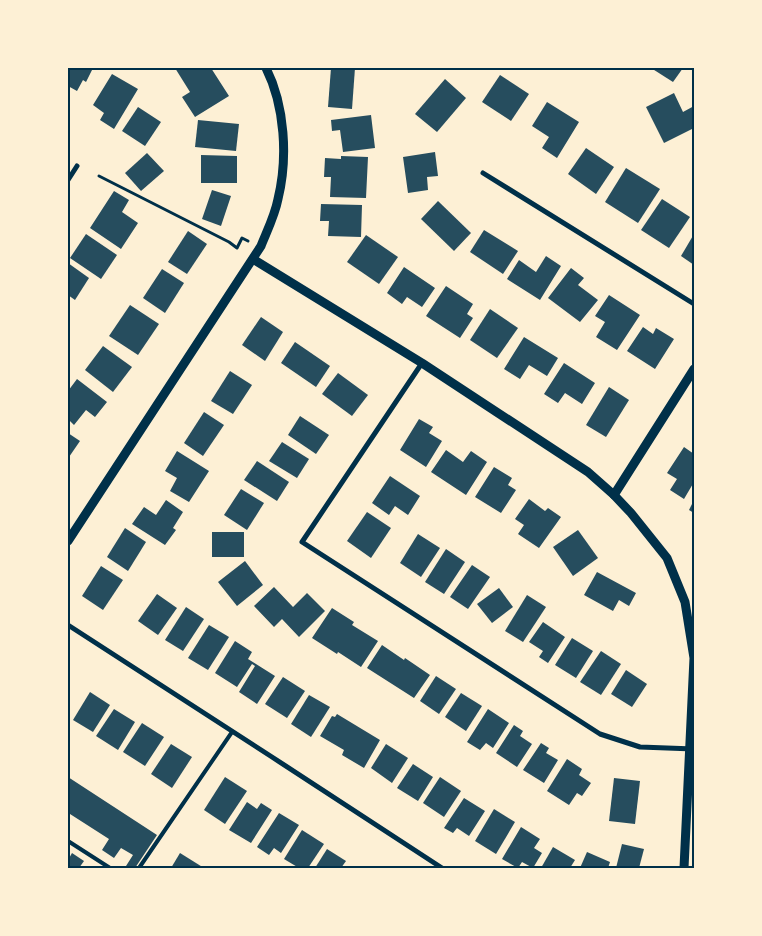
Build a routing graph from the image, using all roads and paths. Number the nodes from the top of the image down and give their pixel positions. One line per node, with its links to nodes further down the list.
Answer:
1 (266, 68): 7 (street)
2 (78, 166): 5 (street)
3 (483, 173): 8 (street)
4 (99, 176): 6 (path)
5 (68, 180)
6 (248, 241)
7 (253, 258): 9 (street); 12 (street)
8 (694, 304)
9 (422, 362): 11 (street); 15 (street)
10 (694, 369): 11 (street)
11 (614, 495): 15 (street)
12 (68, 541)
13 (68, 625): 14 (street)
14 (232, 732): 18 (lane); 19 (street)
15 (692, 749): 20 (street)
16 (68, 841): 17 (lane)
17 (110, 868)
18 (139, 868)
19 (442, 868)
20 (684, 868)

